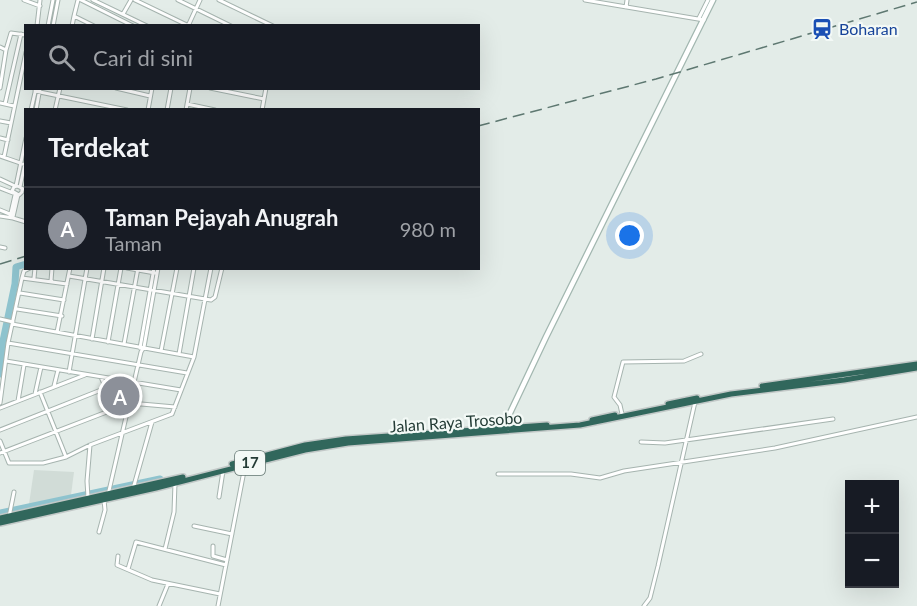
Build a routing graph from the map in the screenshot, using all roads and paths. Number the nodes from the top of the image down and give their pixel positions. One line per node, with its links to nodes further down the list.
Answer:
1 (24, 0): 15 (street)
2 (40, 0): 15 (street)
3 (56, 0): 22 (street)
4 (79, 0): 19 (street); 25 (street)
5 (93, 0): 18 (street)
6 (130, 0): 18 (street)
7 (135, 0): 27 (street)
8 (178, 0): 17 (street)
9 (200, 0): 17 (street)
10 (219, 0): 30 (street)
11 (585, 0): 16 (street)
12 (627, 0): 16 (street)
13 (708, 0): 20 (street)
14 (713, 0): 20 (main road)
15 (40, 6): 21 (street)
16 (626, 7): 20 (street)
17 (196, 9): 28 (street); 29 (street)
18 (123, 14): 26 (street)
19 (74, 15): 23 (street); 24 (street)
20 (702, 19): 152 (main road)
21 (37, 24)
22 (51, 24)
23 (72, 24)
24 (90, 24)
25 (130, 24)
26 (143, 24)
27 (186, 24)
28 (188, 24)
29 (227, 24)
30 (269, 24)
31 (23, 35): 33 (street); 49 (street)
32 (0, 47): 33 (street)
33 (6, 50): 35 (street)
34 (24, 61): 51 (street)
35 (0, 88)
36 (38, 90): 46 (street); 52 (street)
37 (59, 90): 46 (street)
38 (124, 90): 47 (street)
39 (152, 90): 47 (street)
40 (171, 90): 56 (street)
41 (190, 90): 50 (street)
42 (219, 90): 45 (street)
43 (227, 90): 45 (street)
44 (266, 90): 48 (street)
45 (232, 93): 48 (street)
46 (58, 95): 53 (street); 54 (street)
47 (150, 96): 55 (street)
48 (264, 99): 59 (street)
49 (2, 103): 51 (street)
50 (187, 104): 57 (street); 58 (street)
51 (14, 106): 61 (street)
52 (34, 108)
53 (55, 108)
54 (118, 108)
55 (148, 108)
56 (167, 108)
57 (186, 108)
58 (206, 108)
59 (262, 108)
60 (0, 121): 61 (street)
61 (11, 123): 63 (street)
62 (0, 138): 63 (street)
63 (8, 140): 65 (street)
64 (24, 145): 66 (street)
65 (2, 156): 66 (street)
66 (19, 164): 67 (street); 71 (street)
67 (24, 166)
68 (24, 171): 71 (street)
69 (0, 179): 71 (street)
70 (0, 188): 72 (street)
71 (20, 188): 72 (street); 72 (street)
72 (16, 194): 73 (street); 76 (street)
73 (24, 197)
74 (0, 210): 76 (street)
75 (0, 216): 76 (street)
76 (12, 216): 77 (street)
77 (24, 221)
78 (0, 247): 79 (street)
79 (5, 248)
80 (26, 270): 94 (street)
81 (35, 270): 95 (street)
82 (52, 270): 98 (street)
83 (70, 270): 93 (street)
84 (87, 270): 96 (street)
85 (104, 270): 97 (street)
86 (121, 270): 100 (street)
87 (137, 270): 91 (street); 101 (street)
88 (177, 270): 103 (street)
89 (194, 270): 105 (street)
90 (210, 270): 92 (street); 106 (street)
91 (156, 271): 102 (street)
92 (221, 271): 106 (street)
93 (69, 276): 96 (street); 99 (street)
94 (22, 278): 95 (street); 104 (street)
95 (34, 278): 98 (street)
96 (85, 278): 97 (street); 113 (street)
97 (102, 280): 100 (street); 114 (street)
98 (51, 281): 99 (street)
99 (67, 284): 107 (street)
100 (118, 284): 101 (street); 115 (street)
101 (135, 287): 102 (street); 117 (street)
102 (153, 289): 103 (street); 118 (street)
103 (173, 292): 105 (street); 119 (street)
104 (20, 293): 107 (street); 108 (street)
105 (189, 296): 106 (street); 121 (street)
106 (205, 299): 123 (street)
107 (64, 300): 109 (street)
108 (17, 309): 109 (street); 111 (street)
109 (62, 316): 112 (street)
110 (0, 319): 111 (street)
111 (10, 322): 112 (street); 116 (street)
112 (57, 332): 113 (street)
113 (75, 335): 114 (street); 120 (street)
114 (92, 339): 115 (street)
115 (108, 342): 117 (street)
116 (8, 343): 120 (street); 124 (street)
117 (124, 344): 118 (street)
118 (142, 347): 119 (street); 126 (street)
119 (161, 351): 121 (street)
120 (71, 354): 126 (street); 130 (street)
121 (179, 354): 123 (street)
122 (701, 354): 148 (street)
123 (194, 357): 132 (street)
124 (6, 361): 125 (street); 142 (street)
125 (24, 364): 128 (street); 141 (street)
126 (138, 365): 132 (street); 134 (street)
127 (917, 366): 140 (highway, Jalan Raya Trosobo / 17)
128 (41, 367): 129 (street); 139 (street)
129 (58, 370): 130 (street); 135 (street)
130 (69, 372): 131 (street)
131 (86, 374): 133 (street); 135 (street)
132 (187, 374): 137 (street)
133 (100, 376): 134 (street); 136 (street)
134 (134, 382): 137 (street); 143 (street)
135 (54, 386): 138 (street)
136 (106, 388): 146 (street); 147 (street)
137 (181, 390): 144 (street)
138 (40, 392): 139 (street); 147 (street)
139 (35, 394): 141 (street)
140 (698, 400): 148 (highway, Jalan Raya Trosobo / 17); 152 (highway, Jalan Raya Trosobo / 17); 156 (street)
141 (18, 401): 145 (street)
142 (0, 403)
143 (130, 403): 144 (street); 146 (street); 155 (street)
144 (175, 407): 151 (street)
145 (0, 408)
146 (115, 410): 154 (street)
147 (47, 411): 153 (street); 154 (street)
148 (622, 411): 152 (highway, Jalan Raya Trosobo / 17)
149 (917, 417): 162 (street)
150 (833, 419): 156 (street)
151 (152, 422): 155 (street); 167 (street)
152 (506, 426): 163 (highway, Jalan Raya Trosobo / 17); 166 (highway, Jalan Raya Trosobo / 17)
153 (0, 430)
154 (56, 432): 160 (street); 161 (street)
155 (121, 433): 159 (street); 169 (street)
156 (687, 440): 158 (street); 162 (street)
157 (0, 441): 160 (street)
158 (641, 442)
159 (90, 445): 161 (street); 170 (street)
160 (2, 453): 161 (street)
161 (66, 457)
162 (680, 463): 165 (street); 186 (street)
163 (246, 465): 164 (highway, Jalan Raya Trosobo / 17); 176 (street)
164 (223, 470): 166 (highway, Jalan Raya Trosobo / 17); 171 (street)
165 (498, 474)
166 (175, 481): 167 (highway, Jalan Raya Trosobo / 17); 169 (highway, Jalan Raya Trosobo / 17); 178 (street)
167 (133, 487): 169 (highway, Jalan Raya Trosobo / 17)
168 (14, 492): 172 (street)
169 (107, 494): 170 (highway, Jalan Raya Trosobo / 17); 172 (highway, Jalan Raya Trosobo / 17); 175 (street)
170 (87, 496): 172 (highway, Jalan Raya Trosobo / 17)
171 (219, 497)
172 (10, 515): 173 (highway, Jalan Raya Trosobo / 17)
173 (0, 521)
174 (194, 526): 176 (street)
175 (99, 532)
176 (232, 534): 180 (street)
177 (213, 546): 180 (street)
178 (165, 549): 180 (street); 181 (street)
179 (118, 556): 181 (street)
180 (227, 562): 183 (street)
181 (128, 569): 182 (street)
182 (168, 584): 183 (street); 184 (street)
183 (220, 594): 185 (street)
184 (159, 606)
185 (218, 606)
186 (644, 606)

